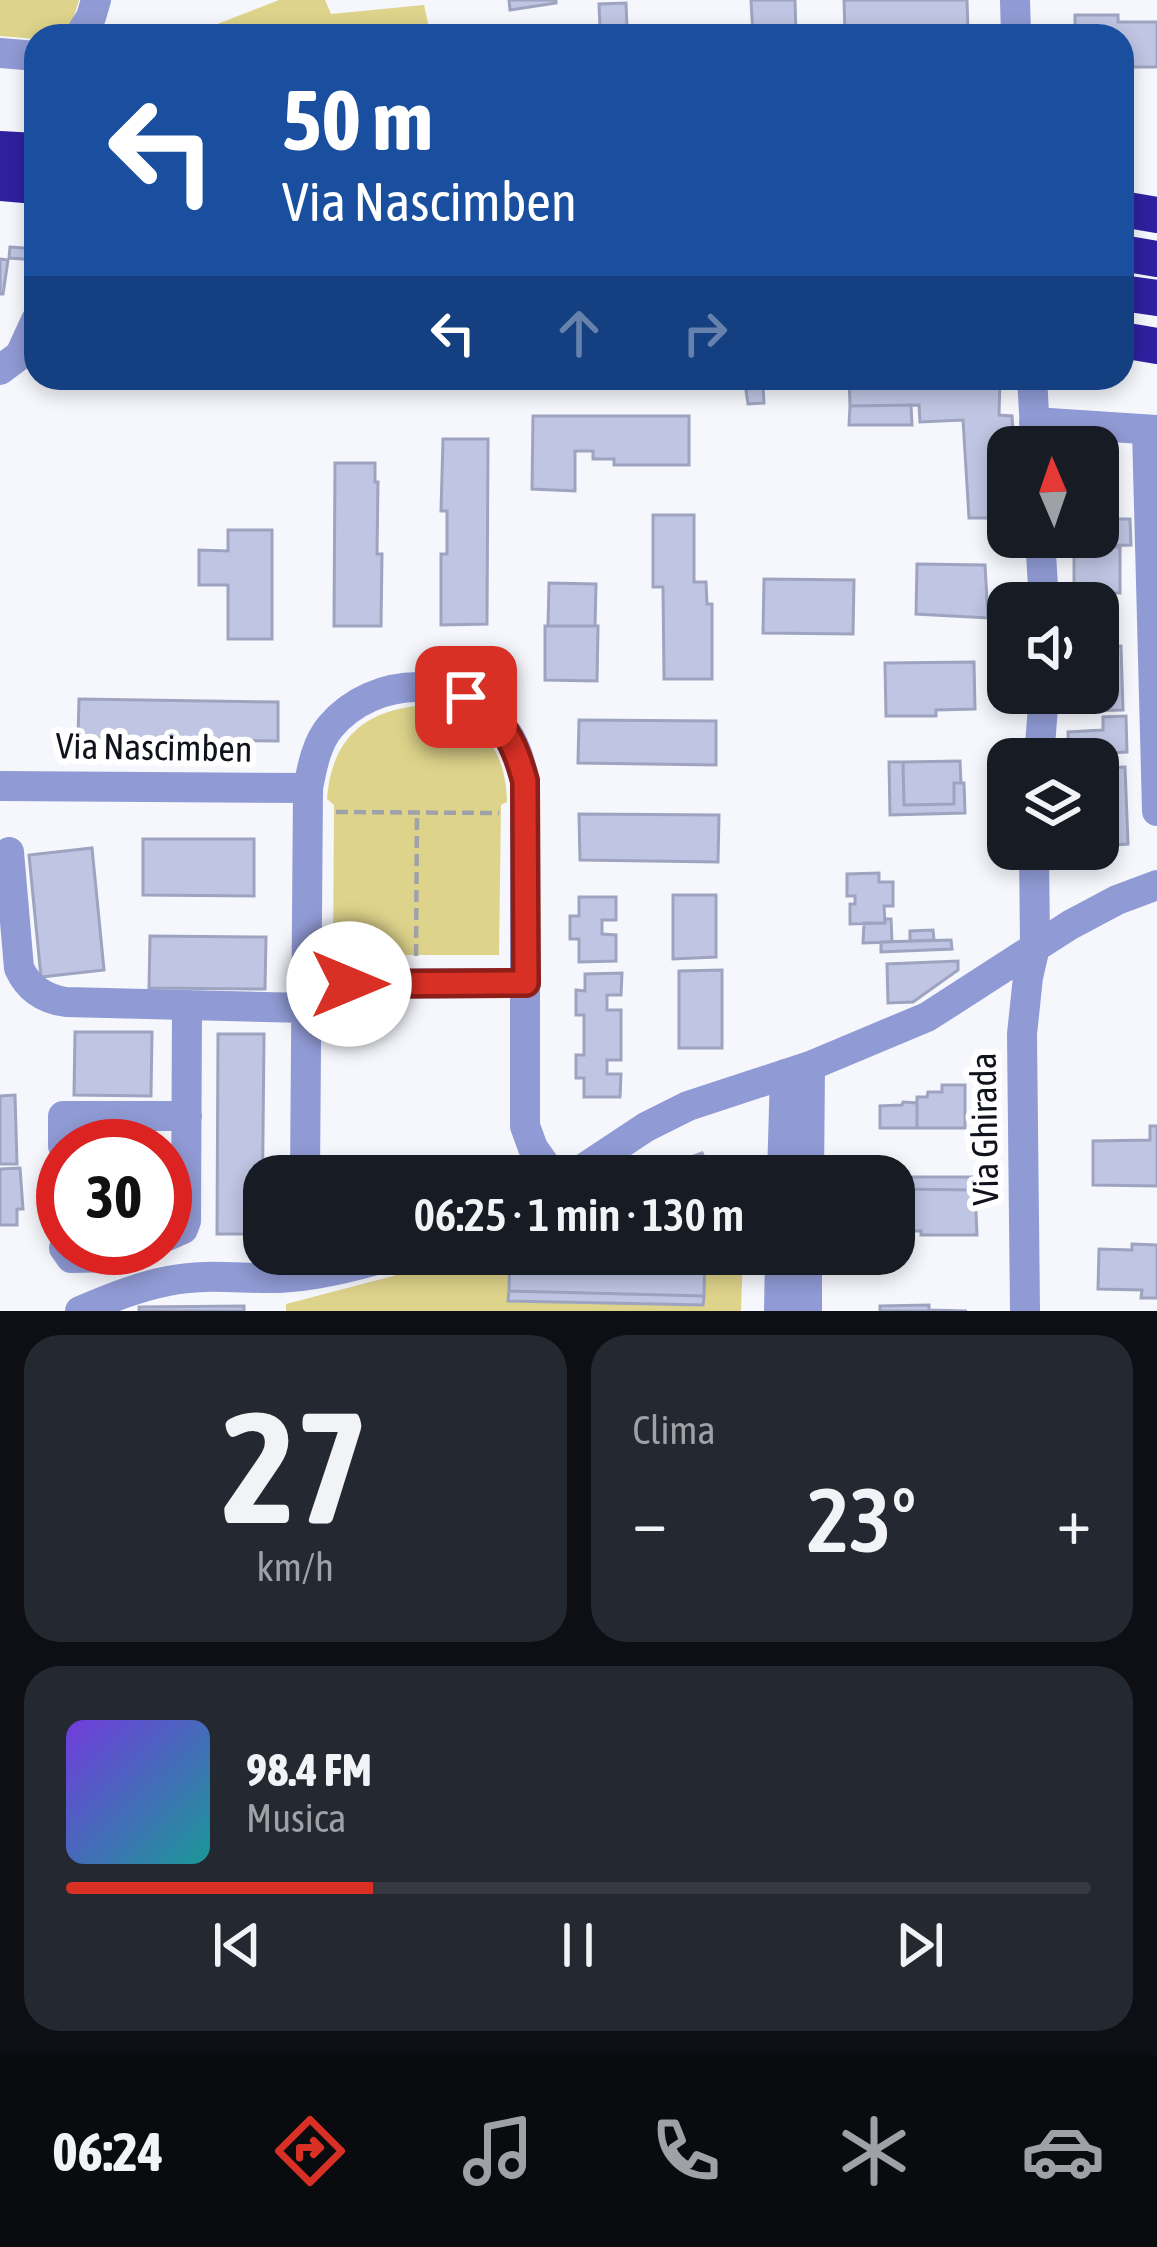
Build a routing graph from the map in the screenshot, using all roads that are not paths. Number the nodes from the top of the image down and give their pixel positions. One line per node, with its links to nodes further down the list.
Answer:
1 (24, 346): 2 (street)
2 (0, 370)
3 (1033, 390): 4 (street)
4 (1035, 426)
5 (1152, 430): 6 (street); 9 (street)
6 (1119, 431)
7 (0, 786): 8 (street, Via Nascimben)
8 (308, 788): 14 (street); 15 (street)
9 (1157, 811)
10 (8, 851): 16 (street)
11 (1034, 870): 13 (street, Via Ghirada)
12 (1157, 885): 13 (street)
13 (1035, 947): 17 (street); 32 (street, Via Ghirada)
14 (526, 983): 15 (street); 22 (street)
15 (307, 996): 16 (street); 21 (street)
16 (188, 1006): 18 (street)
17 (798, 1070): 23 (street); 24 (street); 25 (street)
18 (187, 1116): 19 (street); 20 (street)
19 (63, 1119)
20 (187, 1119)
21 (305, 1155)
22 (538, 1155)
23 (604, 1155)
24 (785, 1155)
25 (807, 1155)
26 (286, 1275): 29 (street)
27 (779, 1275): 30 (street)
28 (807, 1275): 31 (street)
29 (80, 1311)
30 (778, 1311)
31 (806, 1311)
32 (1025, 1311)

